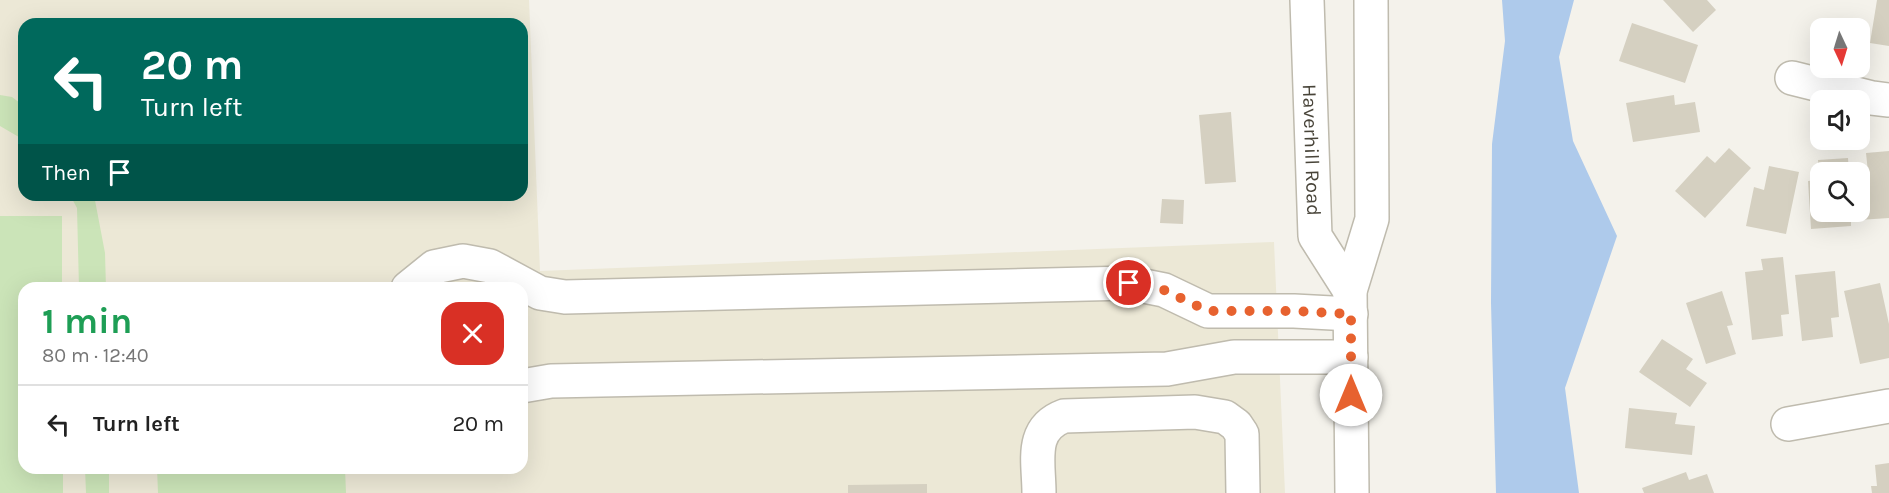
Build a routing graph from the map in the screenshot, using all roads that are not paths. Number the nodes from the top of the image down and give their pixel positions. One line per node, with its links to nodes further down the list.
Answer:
1 (1306, 0): 8 (street, Haverhill Road)
2 (1371, 0): 8 (street)
3 (1792, 78): 4 (street)
4 (1889, 99)
5 (415, 282): 6 (street)
6 (520, 282)
7 (528, 287): 9 (street)
8 (1350, 303): 9 (street); 10 (street)
9 (1192, 305): 11 (street)
10 (1351, 357): 11 (street); 17 (street)
11 (1197, 363): 12 (street)
12 (528, 385)
13 (1889, 406): 14 (street)
14 (1788, 424)
15 (1039, 493): 16 (street)
16 (1243, 493)
17 (1352, 493)

